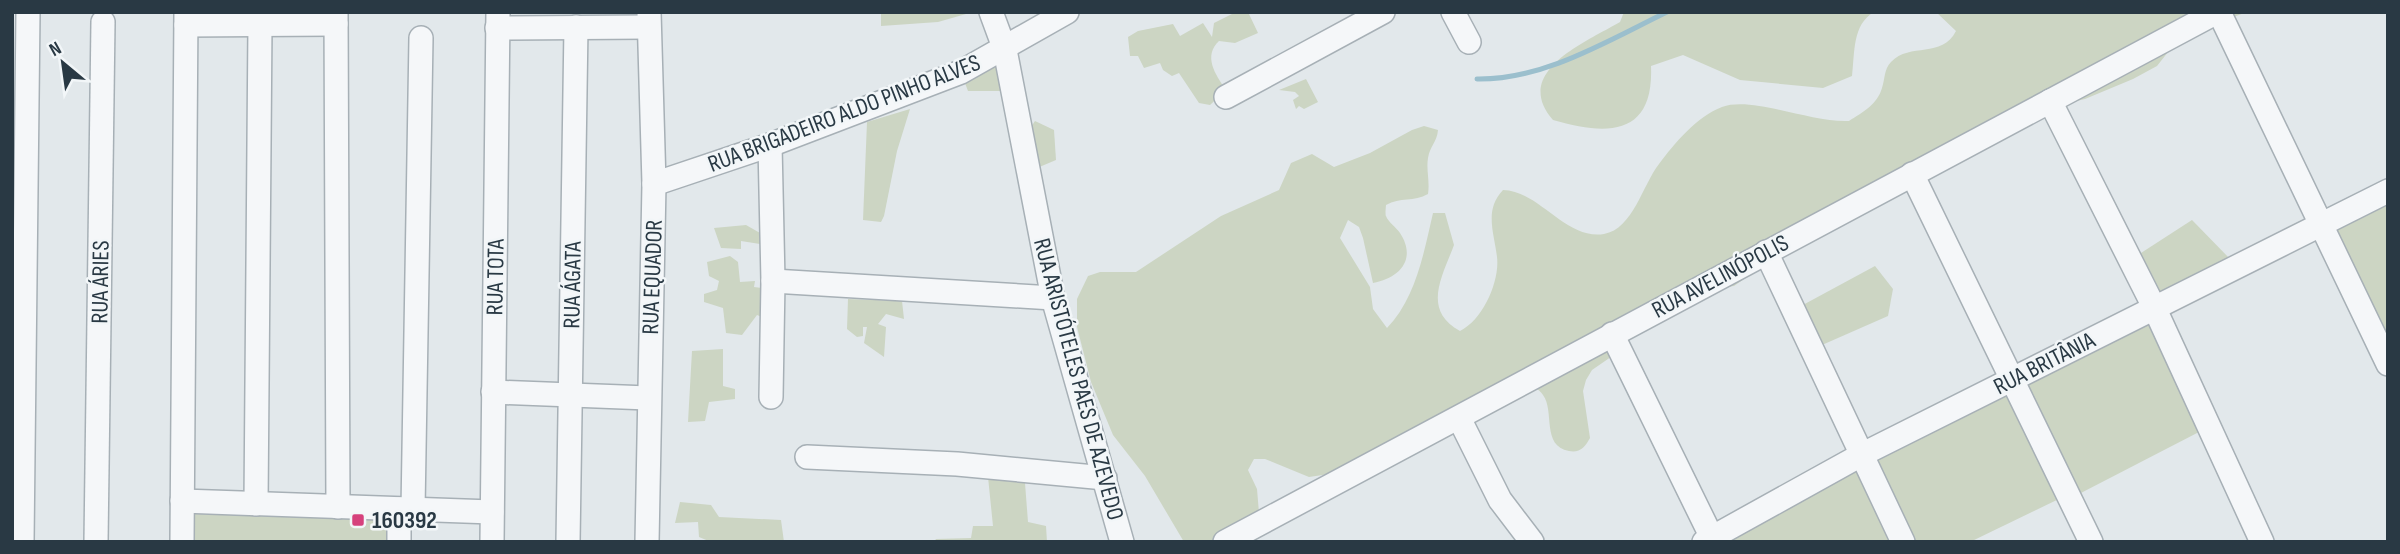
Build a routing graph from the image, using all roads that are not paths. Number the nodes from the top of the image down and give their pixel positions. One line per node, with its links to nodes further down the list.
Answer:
1 (991, 12): 16 (street, RUA ARISTÓTELES PAES DE AZEVEDO)
2 (1067, 12): 16 (street, RUA BRIGADEIRO ALDO PINHO ALVES)
3 (1383, 12): 17 (street)
4 (1452, 12): 15 (street)
5 (2218, 12): 18 (street, RUA AVELINÓPOLIS); 23 (street)
6 (336, 18): 12 (street); 41 (street)
7 (23, 19): 45 (street)
8 (186, 19): 12 (street); 39 (street)
9 (648, 19): 13 (street); 21 (street, RUA EQUADOR)
10 (497, 20): 13 (street); 31 (street, RUA TOTA)
11 (103, 22): 46 (street, RUA ÁRIES)
12 (260, 24): 40 (street)
13 (576, 27): 32 (street, RUA ÁGATA)
14 (421, 38): 42 (street)
15 (1469, 42)
16 (1005, 50): 19 (street, RUA BRIGADEIRO ALDO PINHO ALVES); 26 (street, RUA ARISTÓTELES PAES DE AZEVEDO)
17 (1226, 97)
18 (2050, 101): 20 (street, RUA AVELINÓPOLIS); 27 (street)
19 (770, 145): 21 (street, RUA BRIGADEIRO ALDO PINHO ALVES); 25 (street)
20 (1912, 174): 24 (street, RUA AVELINÓPOLIS); 30 (street)
21 (654, 184): 34 (street, RUA EQUADOR)
22 (2388, 191): 23 (street, RUA BRITÂNIA)
23 (2322, 225): 27 (street, RUA BRITÂNIA); 29 (street)
24 (1766, 252): 28 (street, RUA AVELINÓPOLIS); 36 (street)
25 (773, 281): 26 (street); 33 (street)
26 (1053, 298): 38 (street, RUA ARISTÓTELES PAES DE AZEVEDO)
27 (2154, 307): 30 (street, RUA BRITÂNIA); 57 (street)
28 (1612, 334): 35 (street, RUA AVELINÓPOLIS); 44 (street)
29 (2388, 364)
30 (2013, 380): 36 (street, RUA BRITÂNIA); 56 (street)
31 (493, 392): 32 (street); 43 (street, RUA TOTA)
32 (569, 395): 34 (street); 50 (street, RUA ÁGATA)
33 (771, 397)
34 (648, 398): 51 (street, RUA EQUADOR)
35 (1459, 418): 53 (street, RUA AVELINÓPOLIS); 54 (street)
36 (1861, 455): 44 (street, RUA BRITÂNIA); 55 (street)
37 (807, 457): 38 (street)
38 (1105, 478): 52 (street, RUA ARISTÓTELES PAES DE AZEVEDO)
39 (182, 501): 40 (street); 47 (street)
40 (256, 503): 41 (street)
41 (338, 507): 42 (street)
42 (406, 509): 43 (street); 48 (street)
43 (492, 512): 49 (street, RUA TOTA)
44 (1710, 540)
45 (22, 542)
46 (96, 542)
47 (182, 542)
48 (399, 542)
49 (492, 542)
50 (568, 542)
51 (647, 542)
52 (1122, 542)
53 (1225, 542)
54 (1532, 542)
55 (1903, 542)
56 (2091, 542)
57 (2262, 542)

